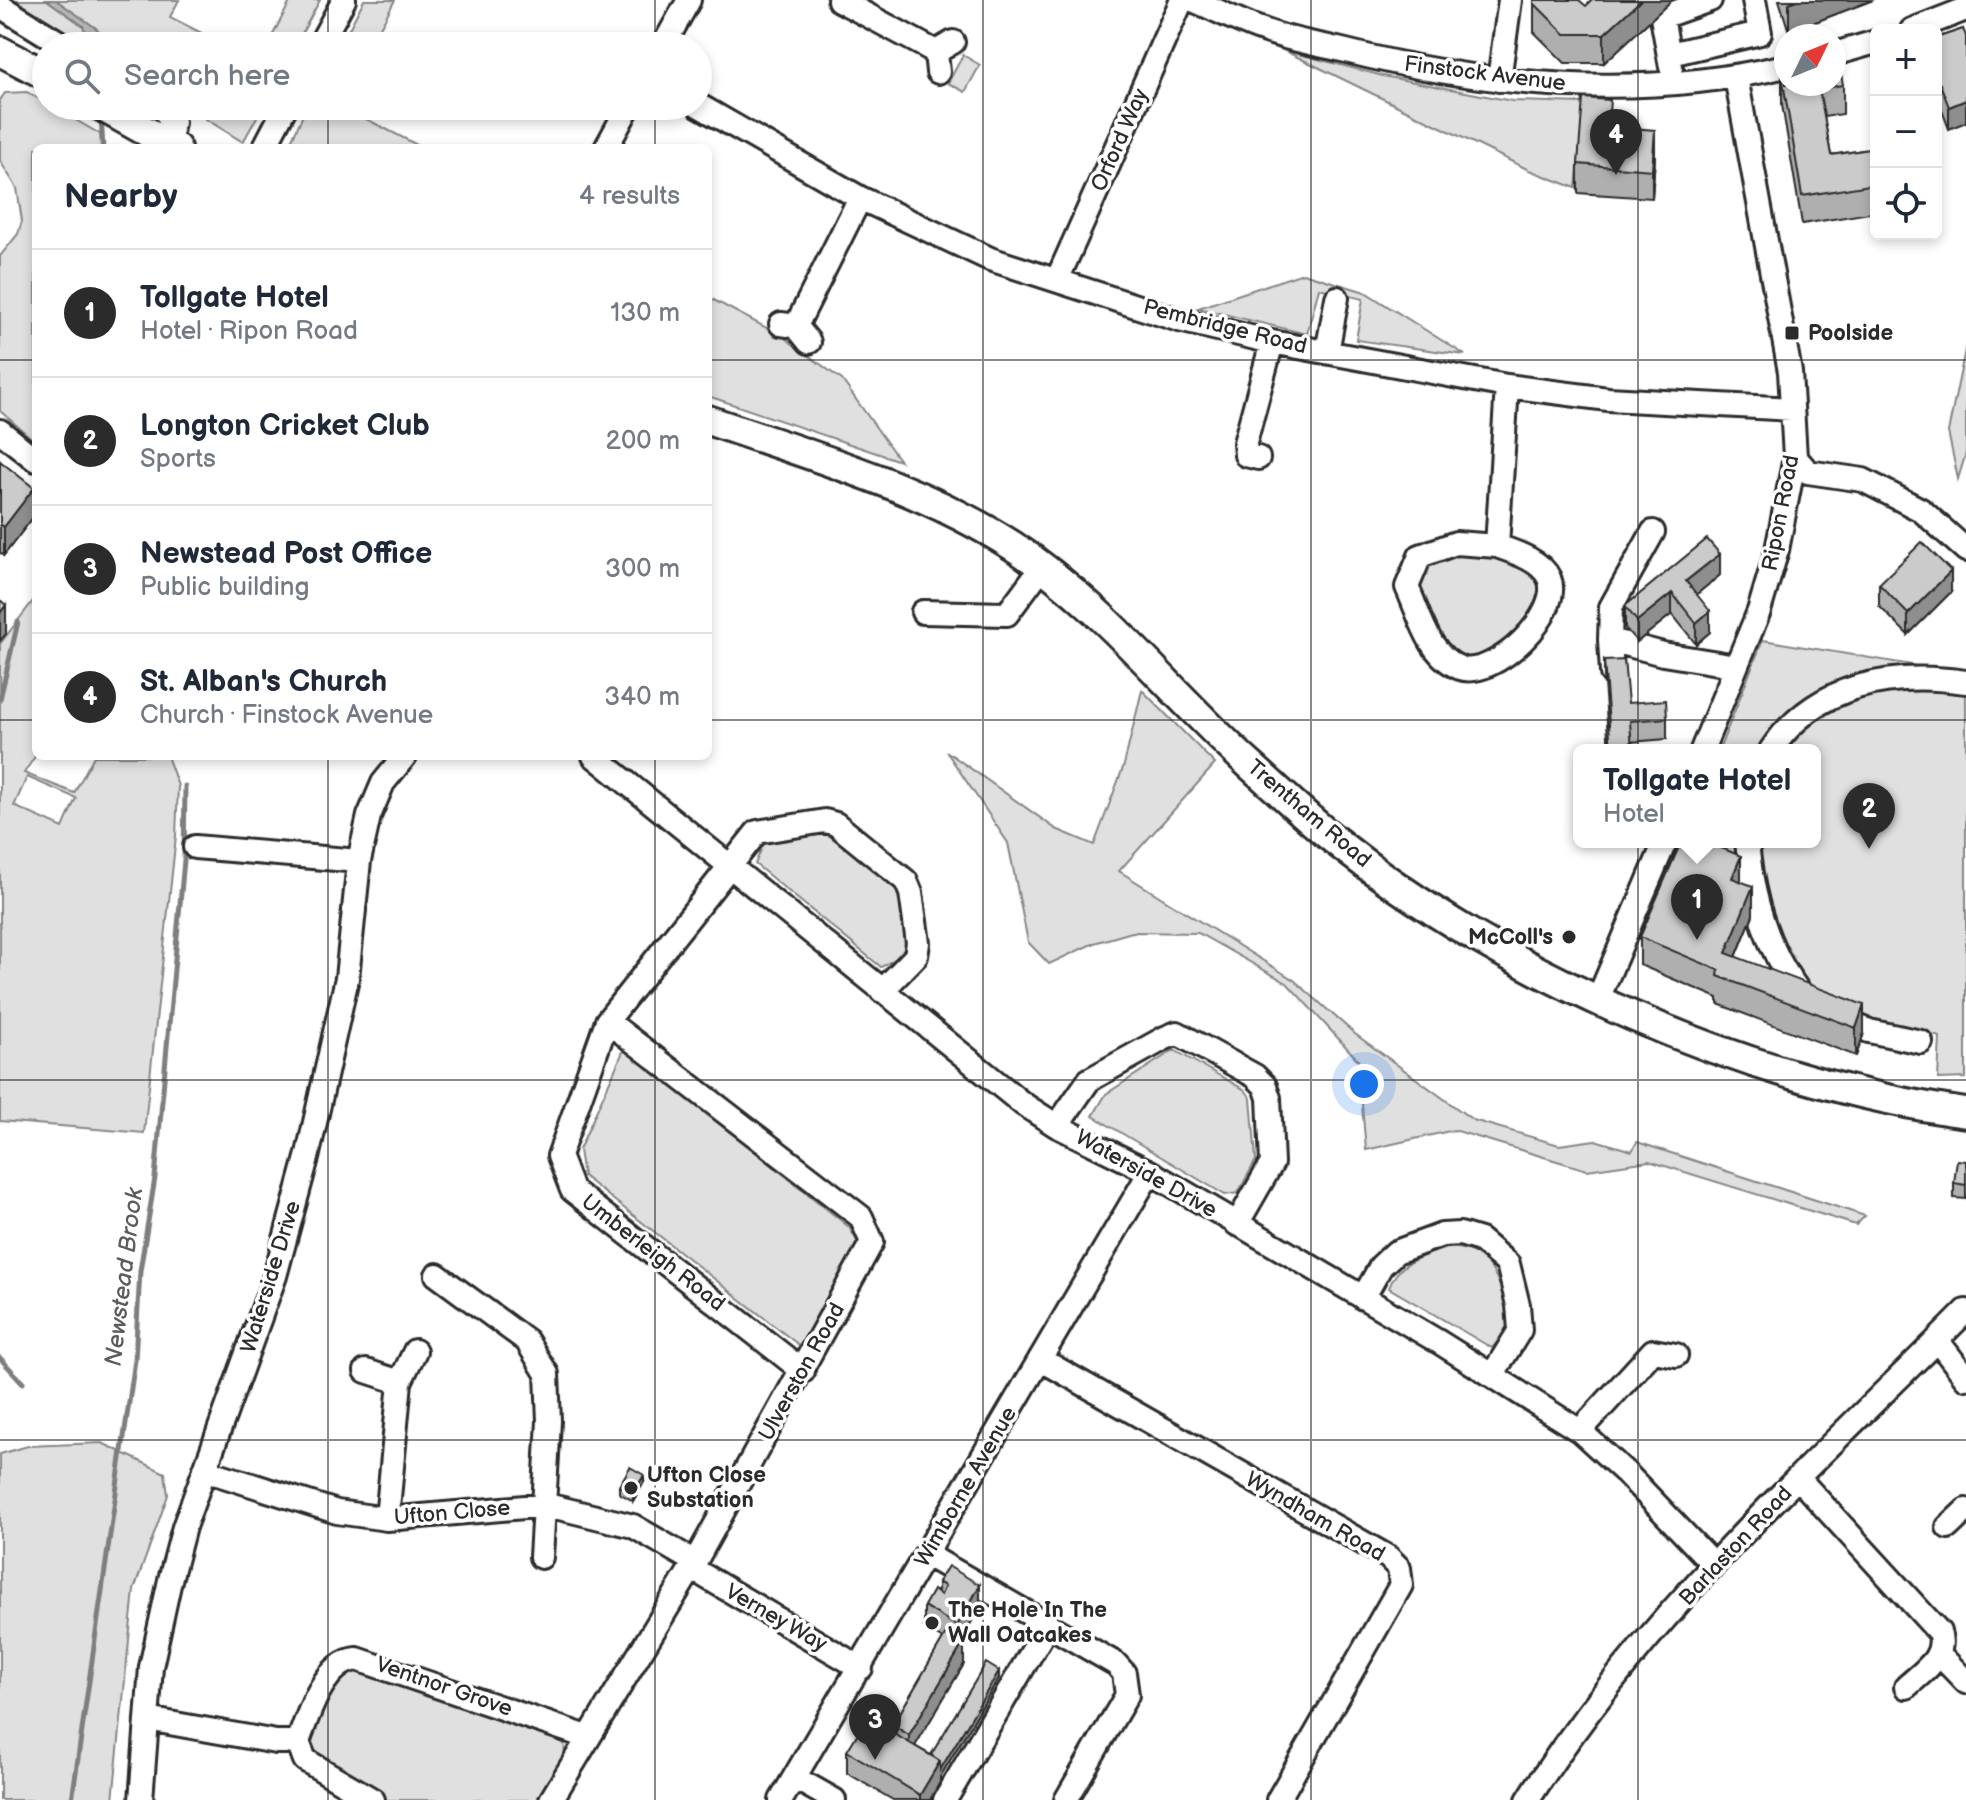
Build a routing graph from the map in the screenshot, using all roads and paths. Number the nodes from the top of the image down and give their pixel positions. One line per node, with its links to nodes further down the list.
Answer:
1 (344, 0): 13 (street)
2 (689, 0): 14 (street)
3 (839, 0): 18 (street)
4 (1182, 0): 35 (street, Orford Way)
5 (1193, 0): 23 (street, Finstock Avenue)
6 (1510, 0): 23 (street)
7 (1710, 0): 17 (street)
8 (1754, 0): 17 (street)
9 (0, 6): 12 (street)
10 (1952, 8): 11 (street)
11 (1923, 24)
12 (42, 32)
13 (327, 32)
14 (671, 32)
15 (1870, 44): 16 (street)
16 (1846, 51)
17 (1670, 54): 24 (street)
18 (942, 55)
19 (2, 58): 21 (main road)
20 (1774, 69): 22 (street, Finstock Avenue)
21 (32, 70)
22 (1736, 77): 24 (street, Finstock Avenue); 41 (street, Ripon Road)
23 (1499, 80): 24 (street, Finstock Avenue)
24 (1671, 84)
25 (712, 113): 34 (street, Pembridge Road)
26 (126, 120): 30 (main road)
27 (172, 120): 31 (street)
28 (279, 120): 32 (street)
29 (621, 120): 33 (street)
30 (168, 144)
31 (172, 144)
32 (266, 144)
33 (608, 144)
34 (860, 198): 35 (street, Pembridge Road); 37 (street)
35 (1057, 280): 38 (street, Pembridge Road)
36 (1337, 298): 39 (street)
37 (796, 331)
38 (1272, 342): 39 (street, Pembridge Road); 46 (street)
39 (1327, 352): 40 (street, Pembridge Road)
40 (1507, 386): 41 (street, Pembridge Road); 48 (street)
41 (1792, 409): 45 (street, Ripon Road)
42 (712, 421): 50 (main road, Trentham Road)
43 (0, 431): 44 (street)
44 (32, 457)
45 (1795, 457): 49 (street); 53 (street, Ripon Road)
46 (1258, 458)
47 (1653, 532): 52 (street)
48 (1497, 546): 48 (street)
49 (1966, 550)
50 (1041, 568): 51 (street); 66 (main road, Trentham Road)
51 (923, 612)
52 (1610, 640): 53 (street); 54 (street)
53 (1736, 666): 56 (street, Ripon Road)
54 (1612, 673)
55 (1966, 682): 57 (street)
56 (1704, 744)
57 (1777, 744)
58 (402, 760): 63 (street, Waterside Drive)
59 (599, 760): 64 (street, Waterside Drive)
60 (195, 847): 63 (street)
61 (1662, 848): 66 (street)
62 (1747, 848): 68 (street)
63 (359, 861): 86 (street, Waterside Drive)
64 (727, 866): 65 (street, Waterside Drive); 65 (street, Umberleigh Road); 67 (street, Umberleigh Road)
65 (882, 991): 70 (street, Waterside Drive)
66 (1598, 999): 69 (main road, Trentham Road)
67 (607, 1021): 81 (street, Umberleigh Road); 81 (street, Ulverston Road)
68 (1921, 1042)
69 (1966, 1113)
70 (1057, 1126): 71 (street, Waterside Drive); 72 (street)
71 (1150, 1172): 72 (street, Waterside Drive); 79 (street, Wimborne Avenue)
72 (1237, 1224): 74 (street, Waterside Drive)
73 (437, 1275): 88 (street)
74 (1363, 1298): 82 (street, Waterside Drive); 82 (street)
75 (1966, 1311): 76 (street, Barlaston Road)
76 (1937, 1340): 83 (street); 87 (street, Barlaston Road)
77 (415, 1351): 84 (street)
78 (1676, 1355): 85 (street)
79 (1040, 1359): 92 (street, Wimborne Avenue); 112 (street, Wyndham Road)
80 (366, 1371): 84 (street)
81 (803, 1371): 94 (street, Ulverston Road)
82 (1493, 1374): 85 (street, Waterside Drive)
83 (1966, 1378)
84 (400, 1382): 90 (street)
85 (1580, 1431): 95 (street, Waterside Drive)
86 (205, 1470): 90 (street, Ufton Close); 101 (street, Waterside Drive)
87 (1799, 1479): 95 (street, Barlaston Road); 97 (street)
88 (547, 1505): 90 (street, Ufton Close); 93 (street); 94 (street, Ufton Close)
89 (1966, 1510): 91 (street)
90 (387, 1519)
91 (1948, 1527)
92 (927, 1555): 96 (street); 98 (street, Wimborne Avenue)
93 (541, 1557)
94 (693, 1565): 98 (street, Verney Way); 102 (street, Ulverston Road)
95 (1714, 1565): 113 (street, Barlaston Road)
96 (1048, 1625): 110 (street); 111 (street)
97 (1939, 1654): 99 (street); 100 (street)
98 (861, 1668): 104 (street, Wimborne Avenue)
99 (1966, 1682)
100 (1906, 1687)
101 (147, 1719): 103 (street); 105 (street, Waterside Drive)
102 (587, 1737): 103 (street, Ventnor Grove); 107 (street, Ulverston Road)
103 (298, 1742): 106 (street)
104 (795, 1778): 108 (street, Wimborne Avenue); 109 (street)
105 (141, 1800)
106 (373, 1800)
107 (551, 1800)
108 (781, 1800)
109 (834, 1800)
110 (945, 1800)
111 (1066, 1800)
112 (1278, 1800)
113 (1528, 1800)

